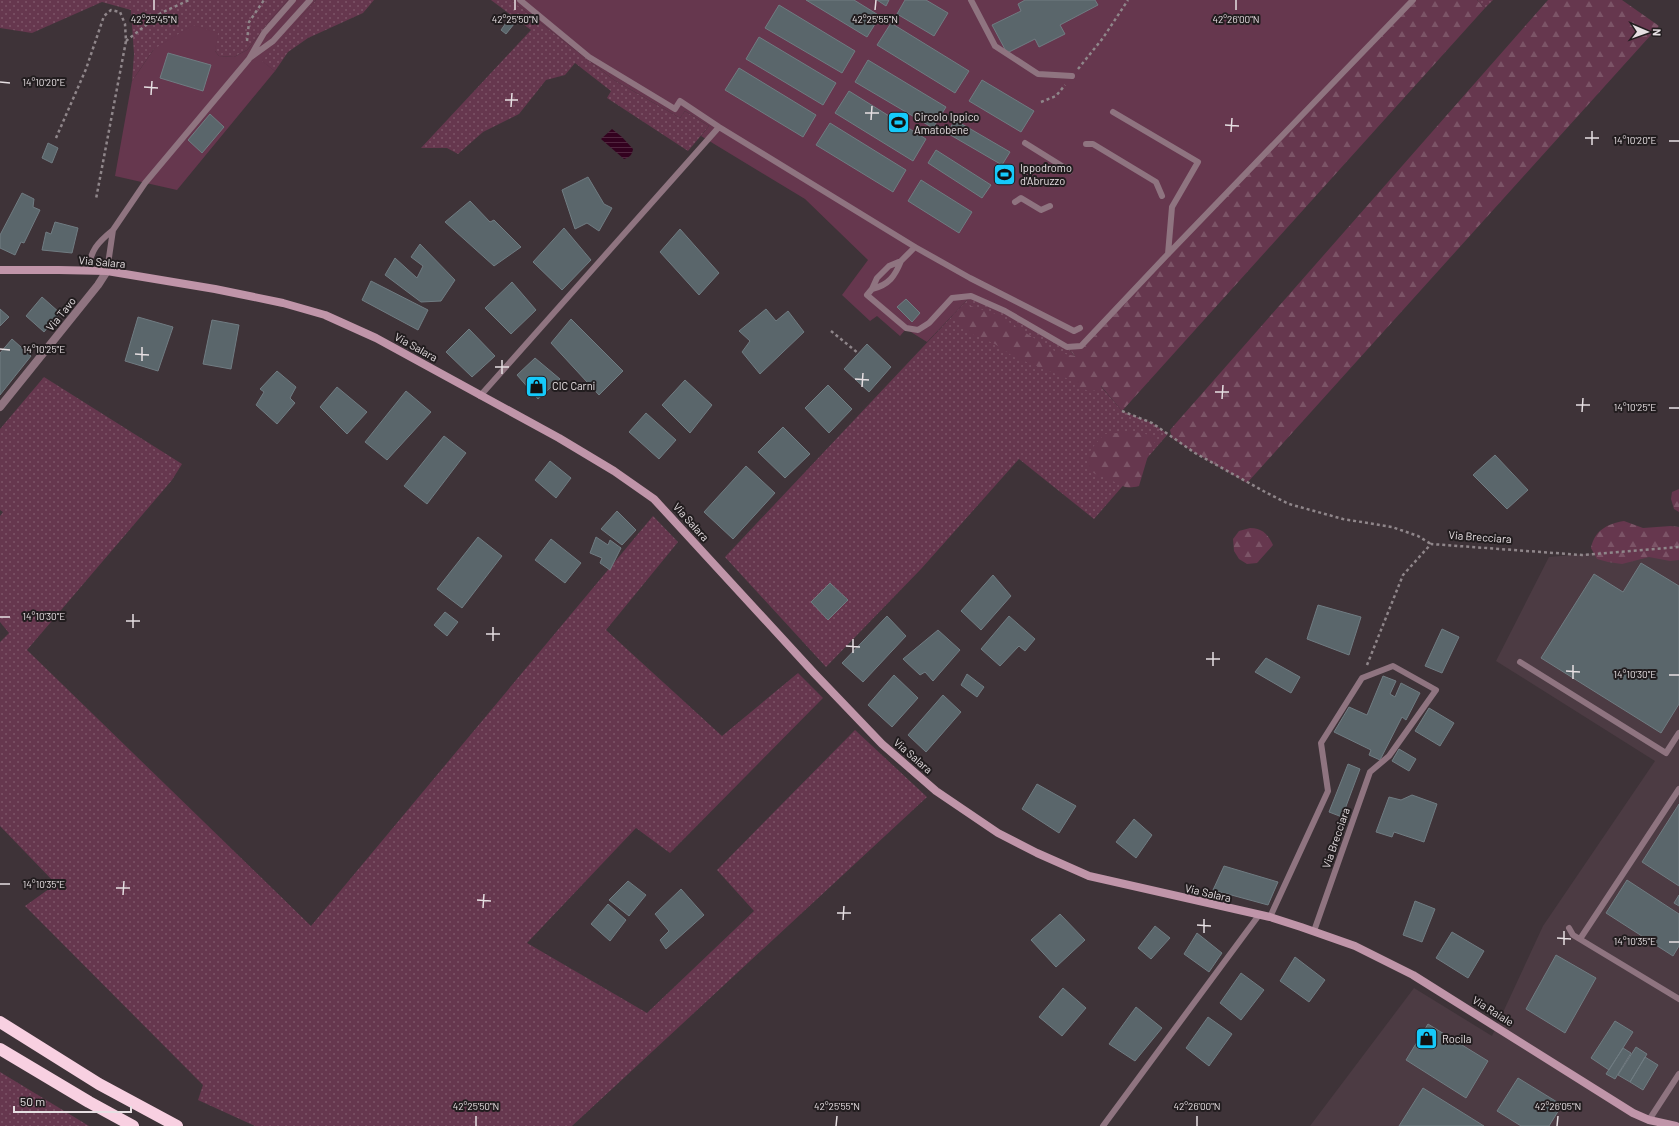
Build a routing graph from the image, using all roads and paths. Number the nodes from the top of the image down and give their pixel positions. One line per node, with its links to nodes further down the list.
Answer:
1 (189, 0): 9 (path)
2 (264, 0): 10 (path)
3 (294, 0): 10 (lane)
4 (310, 0): 10 (lane)
5 (520, 0): 14 (lane)
6 (971, 0): 11 (lane)
7 (1128, 0): 11 (path)
8 (1413, 0): 25 (lane)
9 (126, 41): 15 (path); 20 (path)
10 (248, 59): 23 (lane)
11 (1072, 76): 12 (path)
12 (1041, 102)
13 (1114, 112): 25 (lane)
14 (719, 127): 24 (lane); 34 (lane)
15 (56, 138)
16 (1025, 143): 18 (lane)
17 (1086, 144): 19 (lane)
18 (1070, 171)
19 (1162, 196)
20 (96, 199)
21 (1015, 202): 22 (lane)
22 (1050, 206)
23 (112, 230): 28 (lane); 29 (lane)
24 (915, 247): 26 (lane); 31 (lane)
25 (1168, 254): 30 (lane)
26 (901, 261): 30 (lane); 30 (lane)
27 (0, 270): 28 (street, Via Salara)
28 (88, 270): 29 (street, Via Salara)
29 (107, 272): 34 (street, Via Salara); 35 (street, Via Tavo)
30 (872, 289)
31 (1080, 328)
32 (831, 331): 33 (path)
33 (858, 354)
34 (480, 396): 43 (street, Via Salara)
35 (0, 407)
36 (1122, 411): 37 (path)
37 (1432, 544): 38 (path, Via Brecciara); 40 (path)
38 (1679, 547)
39 (1520, 662): 41 (lane)
40 (1362, 678): 44 (lane); 47 (lane, Via Brecciara)
41 (1679, 733)
42 (1679, 789): 48 (lane)
43 (1259, 915): 44 (street, Via Salara); 56 (lane)
44 (1270, 917): 45 (street, Via Salara)
45 (1292, 924): 47 (street, Via Raiale)
46 (1569, 928): 48 (lane)
47 (1314, 931): 53 (street, Via Raiale)
48 (1580, 939): 49 (lane)
49 (1679, 999)
50 (0, 1022): 55 (highway)
51 (0, 1049): 54 (highway)
52 (1679, 1074): 53 (lane)
53 (1649, 1120): 57 (street, Via Raiale)
54 (133, 1126)
55 (177, 1126)
56 (1103, 1126)
57 (1676, 1126)

